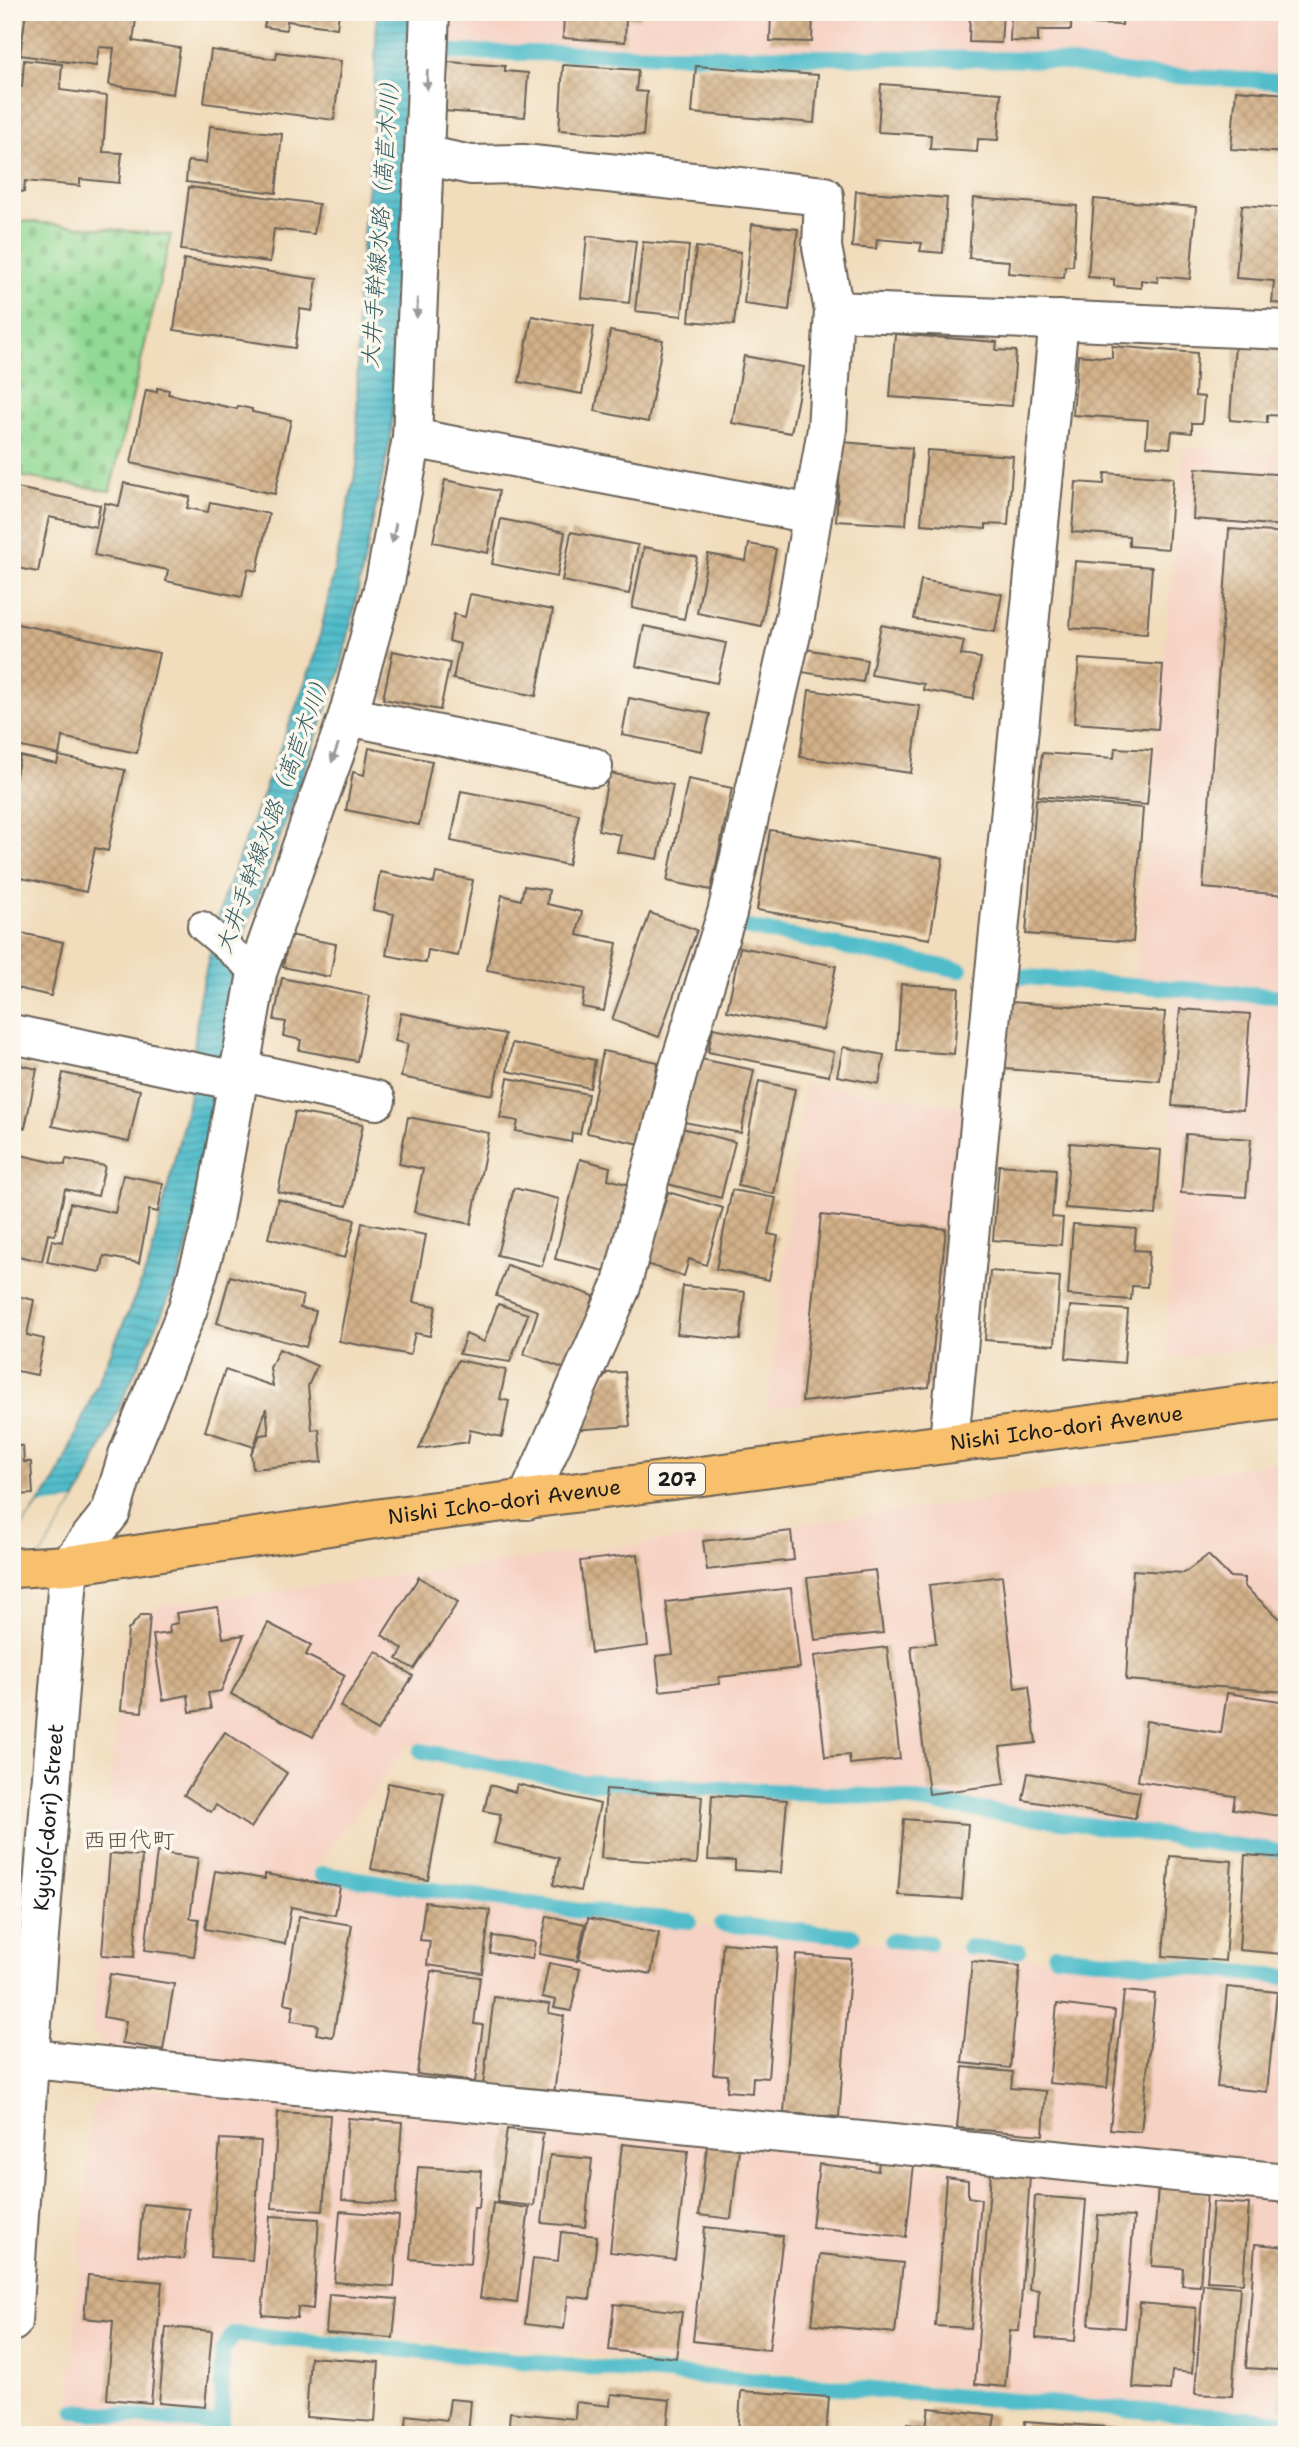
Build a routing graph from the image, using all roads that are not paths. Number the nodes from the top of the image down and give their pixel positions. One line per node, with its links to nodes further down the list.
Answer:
1 (430, 12): 2 (street, one-way to 2)
2 (424, 155): 3 (street); 6 (street, one-way to 6)
3 (834, 312): 4 (street); 7 (street)
4 (1059, 320): 5 (street); 16 (street)
5 (1287, 330)
6 (412, 438): 7 (street); 8 (street, one-way to 8)
7 (812, 514): 17 (street)
8 (348, 716): 9 (street); 11 (street, one-way to 11)
9 (593, 767)
10 (202, 926): 11 (lane)
11 (257, 973): 13 (street)
12 (12, 1034): 13 (street)
13 (238, 1075): 14 (street); 18 (street)
14 (376, 1100)
15 (1287, 1398): 16 (highway, Nishi Icho-dori Avenue / 207)
16 (948, 1441): 17 (highway, Nishi Icho-dori Avenue / 207)
17 (527, 1500): 18 (highway, Nishi Icho-dori Avenue / 207)
18 (69, 1565): 19 (highway, Nishi Icho-dori Avenue / 207); 20 (street, Kyujo(-dori) Street)
19 (12, 1568)
20 (21, 2058): 21 (street); 22 (street, Kyujo(-dori) Street)
21 (1287, 2183)
22 (12, 2322)

